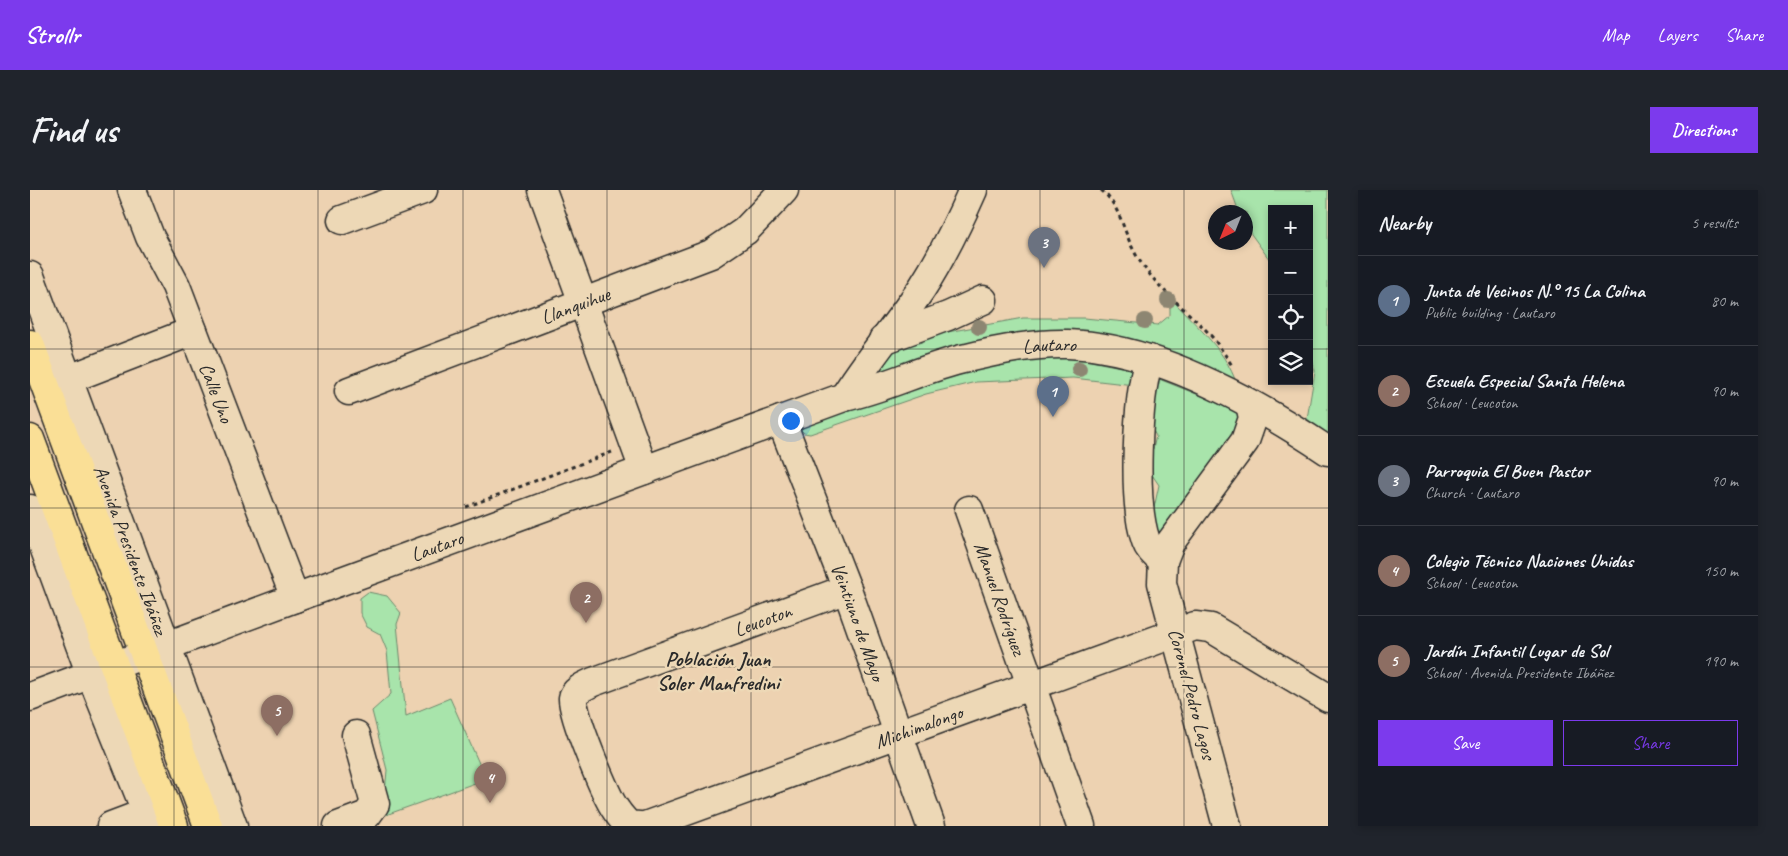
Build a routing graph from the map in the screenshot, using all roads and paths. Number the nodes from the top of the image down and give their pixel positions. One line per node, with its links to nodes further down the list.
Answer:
1 (132, 190): 11 (street, Calle Uno)
2 (423, 190): 7 (street)
3 (542, 190): 10 (street)
4 (784, 190): 10 (street, Llanquihue)
5 (973, 190): 12 (street)
6 (1100, 190): 15 (path)
7 (342, 220)
8 (30, 276): 16 (street, Avenida Presidente Ibáñez)
9 (983, 300): 12 (street)
10 (583, 304): 17 (street, Llanquihue); 24 (street)
11 (193, 331): 16 (street); 30 (street, Calle Uno)
12 (883, 340): 18 (street)
13 (30, 344): 32 (main road, Avenida Presidente Ibáñez)
14 (1149, 359): 18 (street, Lautaro); 19 (street, Lautaro); 28 (street)
15 (1234, 368)
16 (69, 379): 32 (street, Avenida Presidente Ibáñez)
17 (349, 391)
18 (844, 397): 20 (street, Lautaro)
19 (1250, 404): 23 (street, Lautaro); 28 (street, Coronel Pedro Lagos)
20 (781, 420): 24 (street, Lautaro); 29 (street, Veintiuno de Mayo)
21 (30, 439): 33 (main road)
22 (618, 450): 26 (path)
23 (1328, 451)
24 (644, 470): 30 (street, Lautaro)
25 (30, 509): 33 (street)
26 (462, 509)
27 (969, 510): 34 (street, Manuel Rodríguez)
28 (1163, 561): 31 (street, Coronel Pedro Lagos)
29 (847, 589): 38 (street, Veintiuno de Mayo); 40 (street, Leucoton)
30 (295, 598): 32 (street, Lautaro)
31 (1175, 633): 34 (street, Michimalongo); 36 (street, Michimalongo); 48 (street, Coronel Pedro Lagos)
32 (156, 650): 33 (street, Lautaro); 43 (main road, Avenida Presidente Ibáñez); 44 (street, Avenida Presidente Ibáñez)
33 (102, 670): 35 (street, Lautaro); 39 (street); 42 (main road)
34 (1033, 686): 38 (street, Michimalongo); 47 (street, Manuel Rodríguez)
35 (30, 697)
36 (1328, 698)
37 (356, 735): 45 (street)
38 (900, 735): 40 (street, Michimalongo); 46 (street, Veintiuno de Mayo)
39 (152, 821): 41 (street)
40 (652, 825)
41 (111, 826)
42 (174, 826)
43 (208, 826)
44 (233, 826)
45 (338, 826)
46 (931, 826)
47 (1081, 826)
48 (1227, 826)

